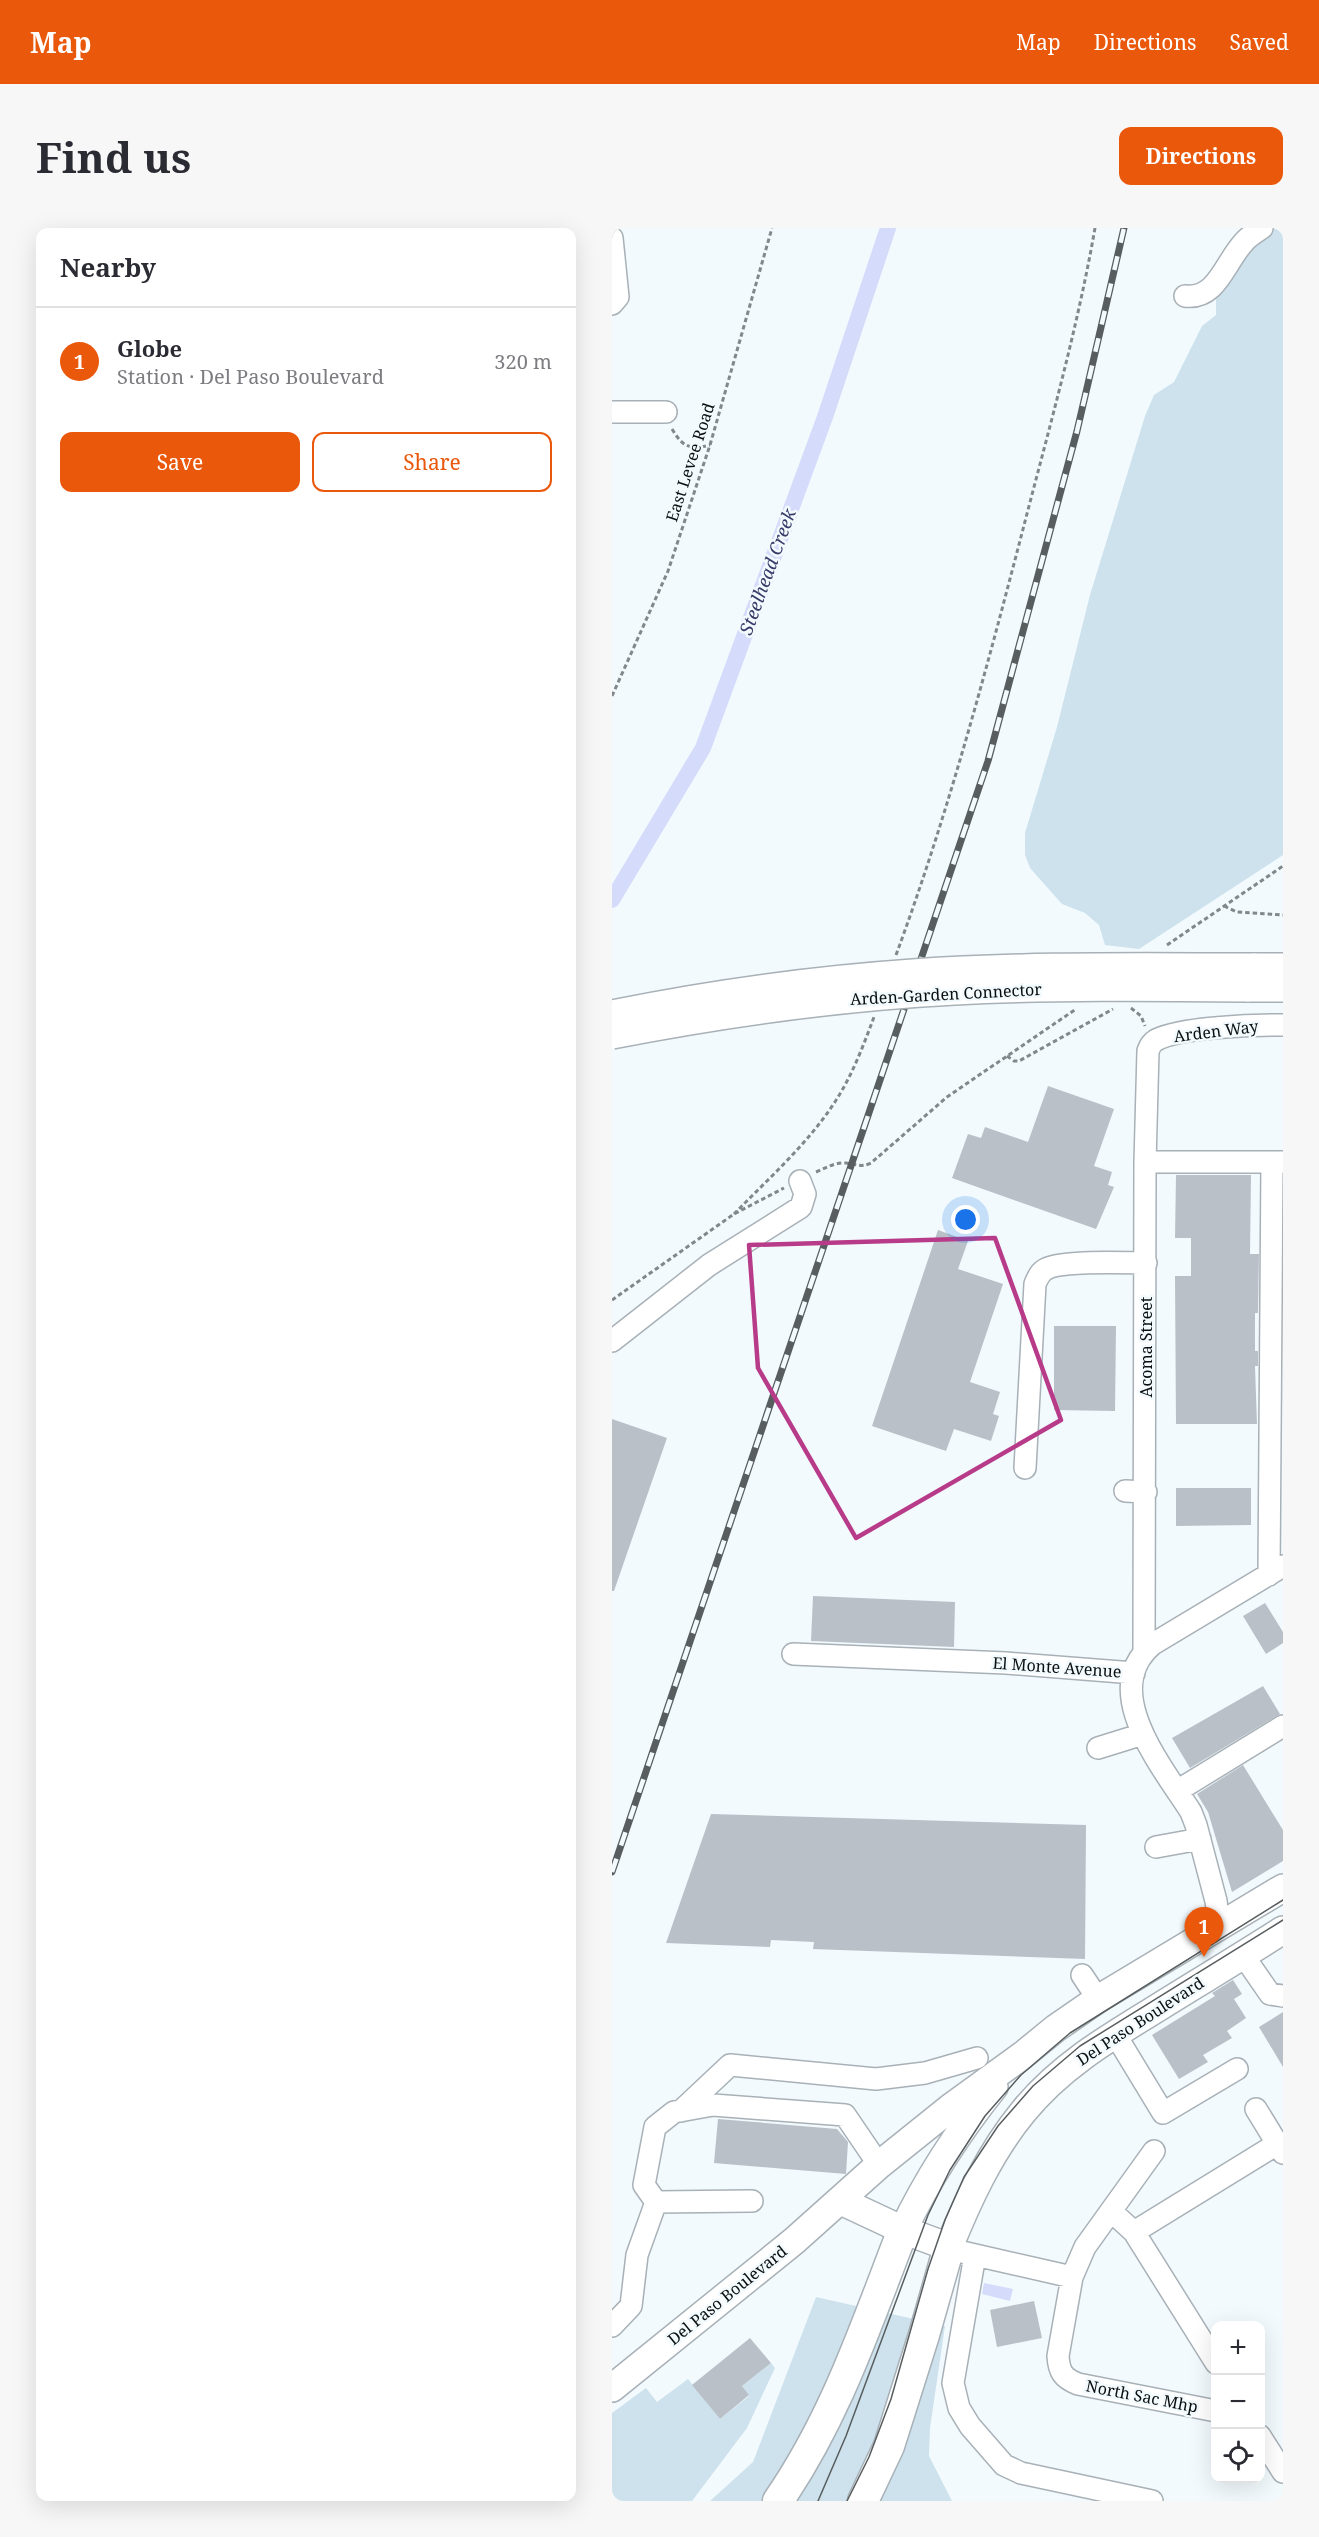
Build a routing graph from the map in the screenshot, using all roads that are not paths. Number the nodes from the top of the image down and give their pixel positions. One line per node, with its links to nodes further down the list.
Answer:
1 (1263, 228): 3 (street)
2 (612, 238): 4 (street)
3 (1185, 296)
4 (612, 304)
5 (612, 412): 6 (street)
6 (666, 412)
7 (1283, 967): 8 (main road, Arden-Garden Connector)
8 (1250, 977): 9 (main road, Arden-Garden Connector); 10 (main road, Arden-Garden Connector, bridge); 12 (main road, Arden-Garden Connector, bridge)
9 (1283, 988)
10 (612, 1014)
11 (1283, 1025): 13 (street, Arden Way)
12 (612, 1035)
13 (1151, 1044): 14 (street, Acoma Street)
14 (1145, 1162): 15 (street); 17 (street, Acoma Street)
15 (1277, 1162): 20 (street)
16 (800, 1181): 18 (street)
17 (1146, 1263): 19 (street); 21 (street, Acoma Street)
18 (612, 1341)
19 (1024, 1468)
20 (1276, 1570): 21 (street, El Monte Avenue)
21 (1144, 1651): 23 (street, El Monte Avenue)
22 (793, 1654): 23 (street, El Monte Avenue)
23 (1134, 1673): 25 (street)
24 (1283, 1726): 27 (street)
25 (1143, 1734): 26 (street); 27 (street)
26 (1098, 1748)
27 (1177, 1791): 28 (street)
28 (1200, 1839): 29 (street); 31 (street)
29 (1156, 1847)
30 (1283, 1888): 31 (main road, Del Paso Boulevard)
31 (1219, 1924): 36 (main road, Del Paso Boulevard)
32 (1283, 1930): 33 (main road, Del Paso Boulevard)
33 (1243, 1955): 35 (street); 37 (main road, Del Paso Boulevard)
34 (1082, 1975): 36 (street)
35 (1283, 1996)
36 (1098, 1998): 38 (main road, Del Paso Boulevard)
37 (1115, 2034): 40 (street); 52 (main road, Del Paso Boulevard)
38 (1023, 2055): 45 (main road, Del Paso Boulevard); 50 (main road)
39 (977, 2058): 42 (street)
40 (1237, 2069)
41 (1256, 2109): 43 (street)
42 (681, 2111): 45 (street); 48 (street)
43 (1280, 2149): 51 (street)
44 (1154, 2151): 49 (street, North Sac Mhp)
45 (879, 2165): 47 (main road, Del Paso Boulevard)
46 (752, 2201): 48 (street)
47 (841, 2201): 50 (main road); 56 (main road, Del Paso Boulevard)
48 (656, 2202): 54 (street)
49 (1110, 2211): 51 (street); 53 (street, North Sac Mhp)
50 (903, 2230): 52 (main road); 60 (highway)
51 (1134, 2232): 55 (street)
52 (962, 2251): 53 (street); 61 (highway); 62 (street)
53 (1072, 2277): 57 (street, North Sac Mhp)
54 (612, 2326)
55 (1211, 2357)
56 (612, 2388)
57 (1211, 2410)
58 (1265, 2444): 59 (street)
59 (1283, 2472)
60 (778, 2501)
61 (863, 2501)
62 (1152, 2501)

